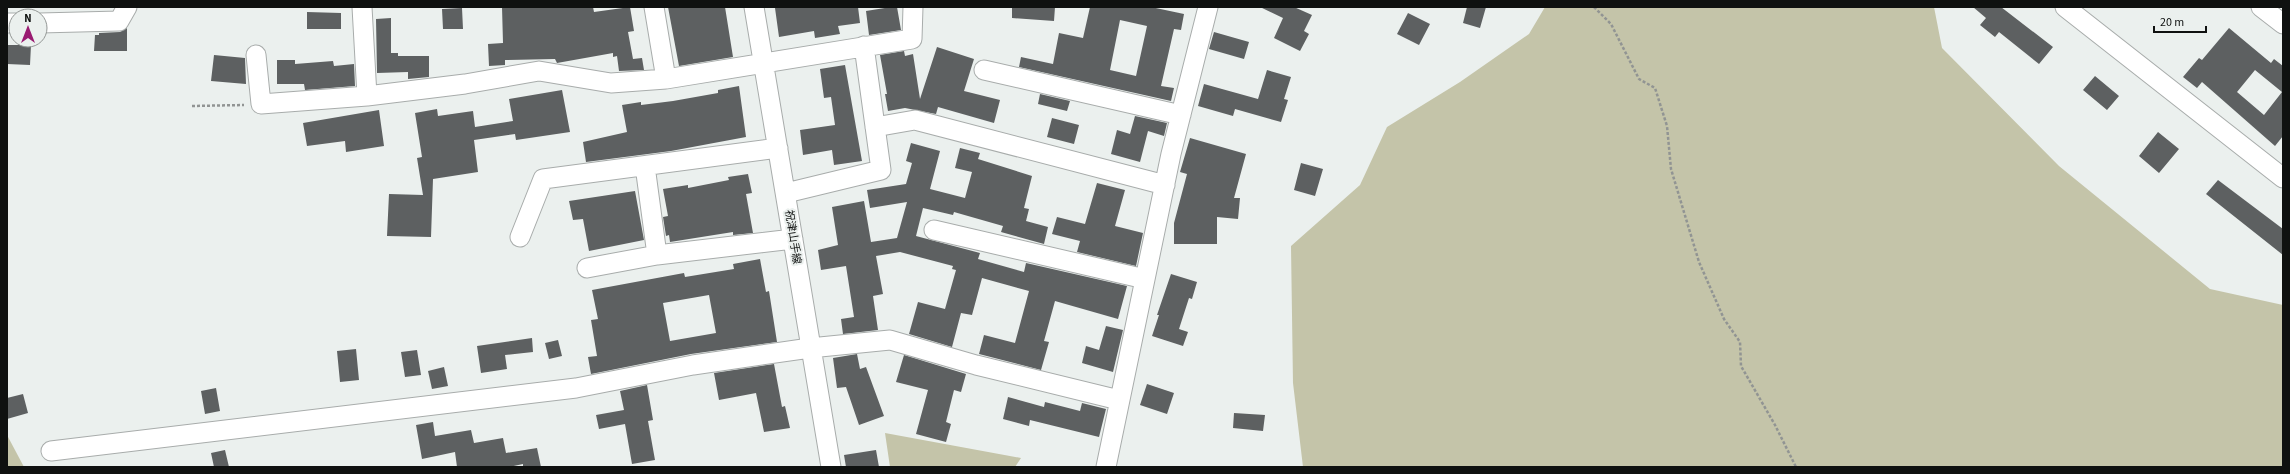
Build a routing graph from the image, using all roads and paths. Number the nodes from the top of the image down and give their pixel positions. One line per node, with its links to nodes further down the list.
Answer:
1 (127, 7): 10 (street)
2 (362, 7): 18 (street)
3 (654, 7): 17 (street)
4 (754, 7): 15 (street, 祝津山手線)
5 (913, 7): 13 (street)
6 (1208, 7): 21 (street)
7 (1594, 7): 39 (path)
8 (2065, 7): 25 (street)
9 (2261, 7): 12 (street)
10 (60, 15): 11 (street)
11 (48, 20)
12 (2283, 24)
13 (864, 46): 15 (street); 22 (street)
14 (256, 55): 19 (street)
15 (763, 62): 17 (street); 23 (street, 祝津山手線)
16 (984, 70): 21 (street)
17 (666, 79): 18 (street)
18 (367, 96): 19 (street)
19 (261, 104): 20 (path)
20 (192, 106)
21 (1181, 115): 26 (street)
22 (875, 127): 26 (street); 27 (street)
23 (778, 148): 24 (street); 27 (street, 祝津山手線)
24 (645, 166): 29 (street); 31 (street)
25 (2282, 174)
26 (1165, 185): 33 (street)
27 (786, 193): 30 (street, 祝津山手線)
28 (934, 230): 33 (street)
29 (520, 237)
30 (793, 239): 31 (street); 34 (street, 祝津山手線)
31 (657, 255): 32 (street)
32 (587, 268)
33 (1145, 279): 35 (street)
34 (810, 348): 35 (street); 36 (street); 37 (street, 祝津山手線)
35 (1119, 400): 38 (street)
36 (51, 451)
37 (830, 467)
38 (1106, 467)
39 (1796, 467)

